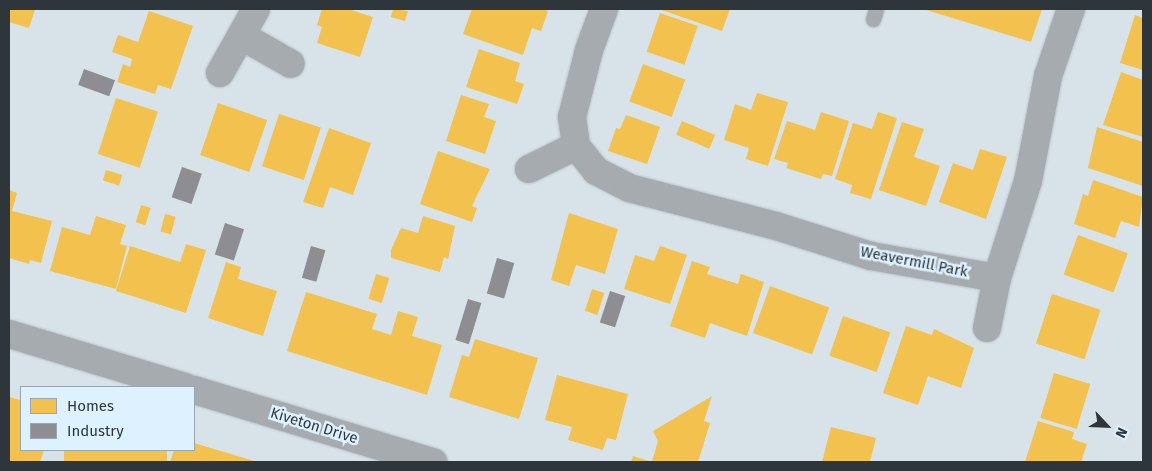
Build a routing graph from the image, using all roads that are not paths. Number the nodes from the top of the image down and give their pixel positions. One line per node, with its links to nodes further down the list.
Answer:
1 (256, 9): 4 (street)
2 (604, 9): 7 (street)
3 (1071, 9): 9 (street)
4 (242, 36): 5 (street); 6 (street)
5 (291, 64)
6 (220, 73)
7 (576, 146): 8 (street); 9 (street, Weavermill Park)
8 (529, 169)
9 (997, 278): 10 (street)
10 (987, 328)
11 (9, 334): 12 (street)
12 (182, 386)
13 (195, 390): 14 (street, Kiveton Drive)
14 (433, 462)

